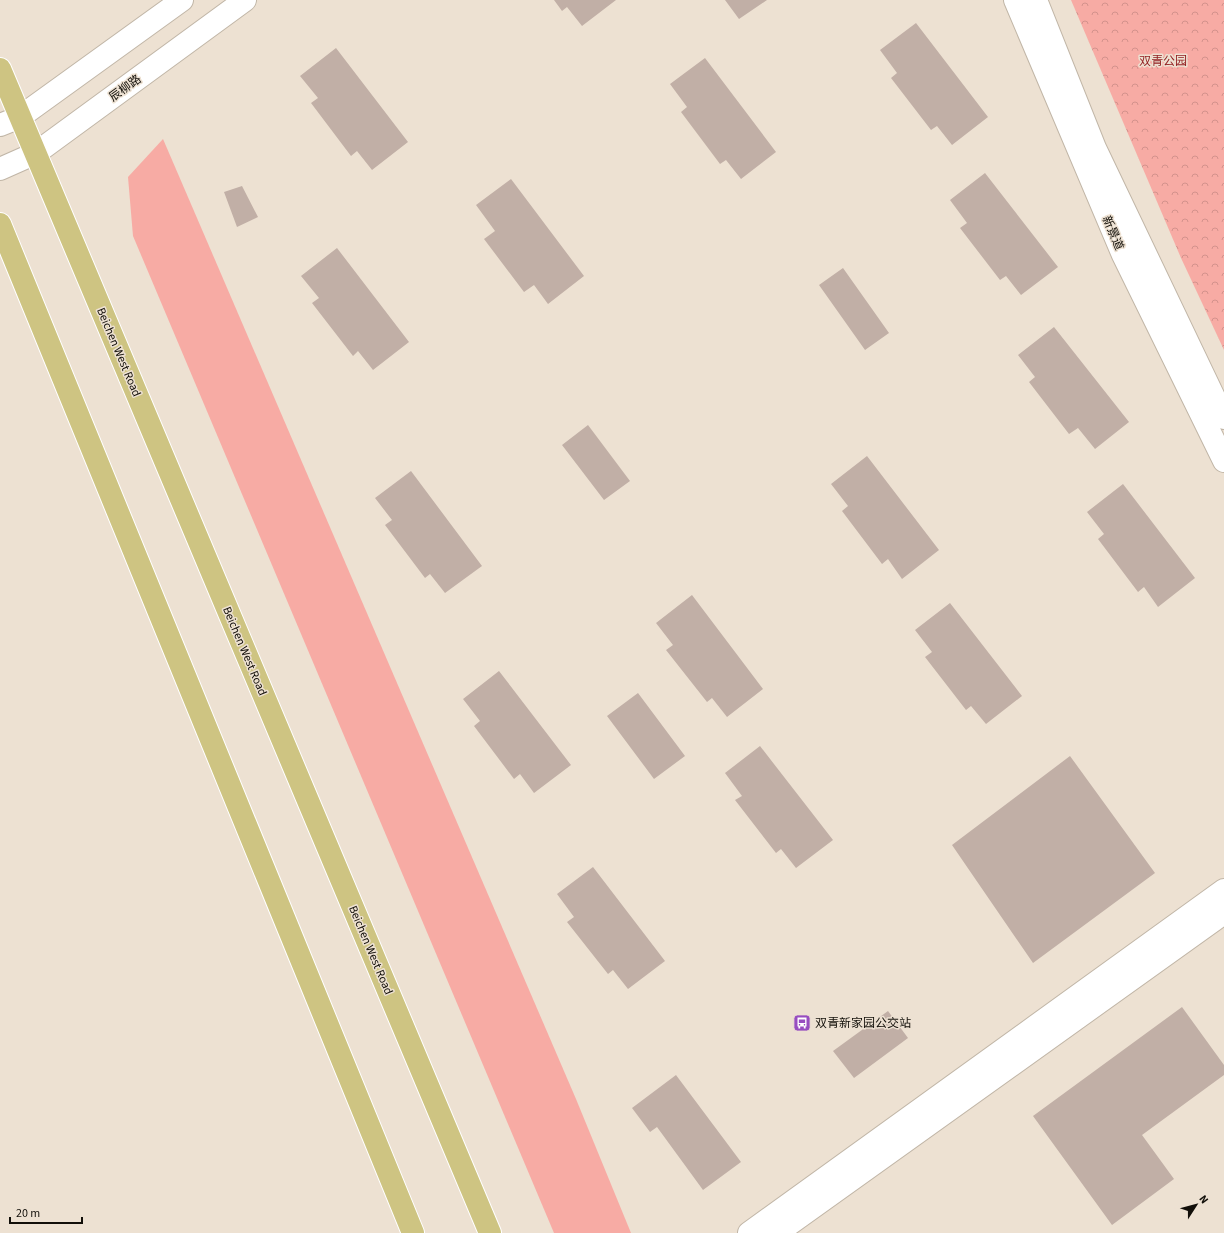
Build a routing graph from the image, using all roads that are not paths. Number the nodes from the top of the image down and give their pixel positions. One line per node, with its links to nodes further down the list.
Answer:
1 (182, 0): 6 (street)
2 (245, 0): 8 (street, 辰柳路)
3 (1015, 0): 12 (street, 新景道)
4 (1036, 0): 11 (street, 新景道)
5 (0, 69): 6 (main road, Beichen West Road)
6 (20, 117): 7 (street); 8 (main road, Beichen West Road)
7 (0, 125)
8 (36, 153): 9 (street, 辰柳路); 16 (main road, Beichen West Road)
9 (0, 169)
10 (0, 224): 15 (main road)
11 (1224, 418)
12 (1224, 461)
13 (1224, 890): 17 (street)
14 (1224, 913): 18 (street)
15 (413, 1233)
16 (490, 1233)
17 (749, 1233)
18 (777, 1233)

